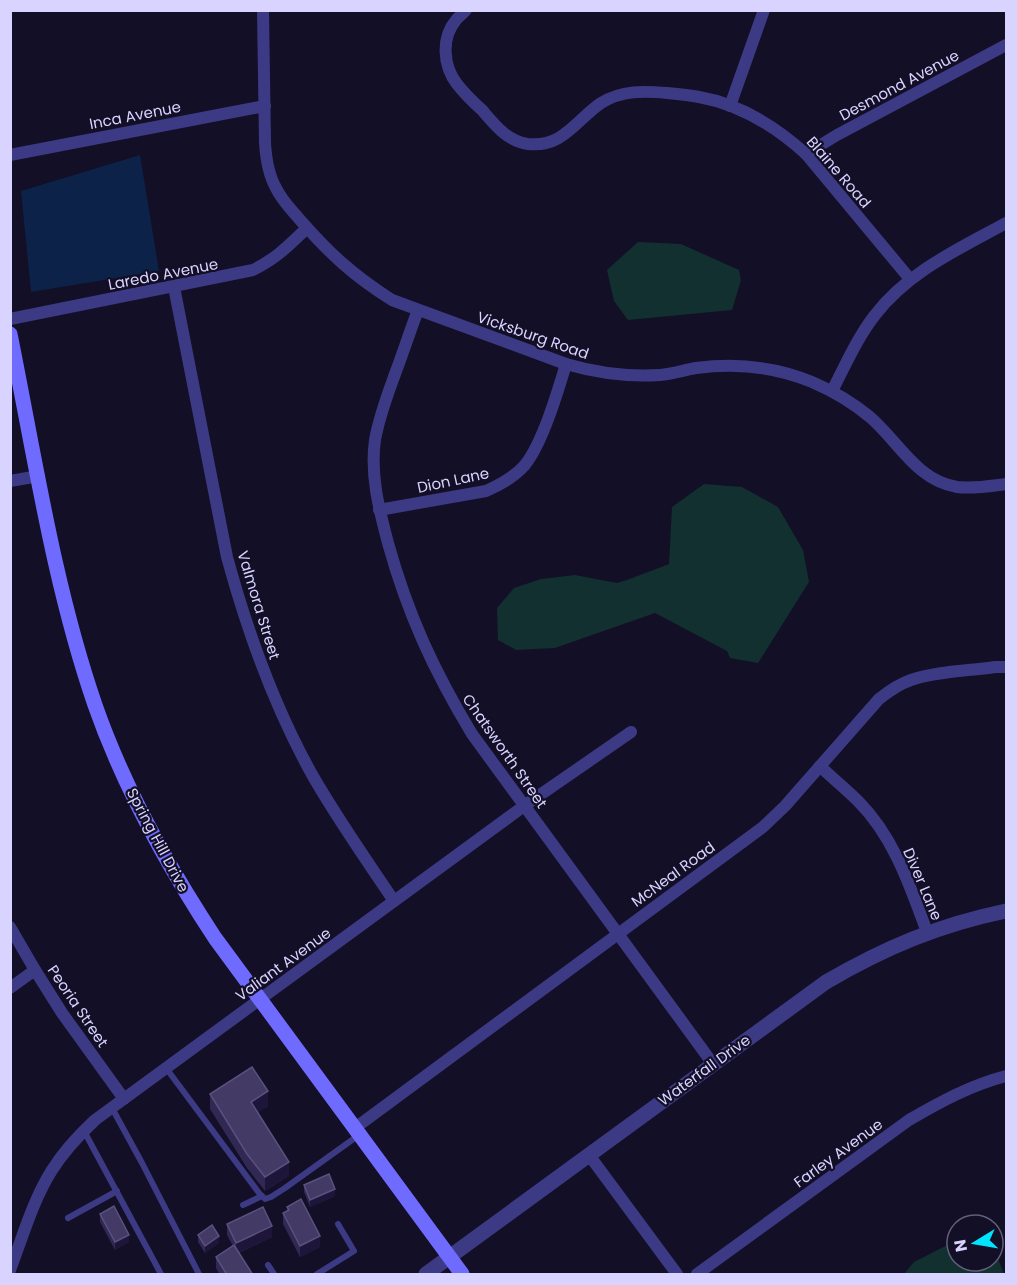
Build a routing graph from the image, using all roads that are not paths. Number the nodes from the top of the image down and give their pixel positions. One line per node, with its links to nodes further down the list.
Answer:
1 (263, 10): 5 (street, Vicksburg Road)
2 (466, 10): 6 (street, Blaine Road)
3 (764, 10): 6 (street)
4 (1006, 45): 7 (street, Desmond Avenue)
5 (265, 105): 8 (street, Inca Avenue); 10 (street, Vicksburg Road)
6 (730, 106): 7 (street, Blaine Road)
7 (806, 154): 11 (street, Blaine Road)
8 (10, 155)
9 (1006, 223): 11 (street)
10 (307, 228): 12 (street, Laredo Avenue); 13 (street, Vicksburg Road)
11 (910, 279): 17 (street)
12 (174, 287): 14 (street, Laredo Avenue); 26 (street, Valmora Street)
13 (418, 310): 16 (street, Vicksburg Road); 21 (street, Chatsworth Street)
14 (10, 319)
15 (10, 334): 18 (main road, Spring Hill Drive)
16 (566, 364): 17 (street, Vicksburg Road); 21 (street, Dion Lane)
17 (832, 392): 20 (street, Vicksburg Road)
18 (39, 476): 19 (street); 33 (main road, Spring Hill Drive)
19 (10, 481)
20 (1006, 484)
21 (379, 510): 25 (street, Chatsworth Street)
22 (1006, 667): 24 (street, McNeal Road)
23 (631, 732): 25 (street, Valiant Avenue)
24 (820, 766): 29 (street, Diver Lane); 30 (street, McNeal Road)
25 (524, 806): 26 (street, Valiant Avenue); 30 (street, Chatsworth Street)
26 (394, 901): 33 (street, Valiant Avenue)
27 (1006, 911): 29 (street, Waterfall Drive)
28 (10, 927): 31 (street, Peoria Street)
29 (927, 933): 34 (street, Waterfall Drive)
30 (617, 934): 34 (street, Chatsworth Street); 40 (street, McNeal Road)
31 (35, 970): 32 (street); 37 (street, Peoria Street)
32 (10, 988)
33 (260, 1000): 35 (street, Valiant Avenue); 40 (main road, Spring Hill Drive)
34 (712, 1064): 41 (street, Waterfall Drive)
35 (166, 1068): 37 (street, Valiant Avenue); 43 (lane)
36 (1006, 1076): 57 (street, Farley Avenue)
37 (124, 1099): 38 (street, Valiant Avenue)
38 (111, 1107): 39 (street, Valiant Avenue); 51 (lane)
39 (84, 1131): 42 (lane); 49 (street, Valiant Avenue)
40 (357, 1132): 43 (lane); 47 (main road, Spring Hill Drive)
41 (590, 1155): 47 (street, Waterfall Drive); 56 (street)
42 (117, 1191): 45 (lane); 50 (lane)
43 (262, 1196): 44 (lane)
44 (243, 1205)
45 (68, 1218)
46 (338, 1224): 53 (lane)
47 (449, 1257): 54 (street, Waterfall Drive); 55 (main road, Spring Hill Drive)
48 (268, 1265): 52 (lane)
49 (10, 1270)
50 (161, 1275)
51 (199, 1275)
52 (274, 1275)
53 (318, 1275)
54 (426, 1275)
55 (462, 1275)
56 (677, 1275)
57 (697, 1275)

